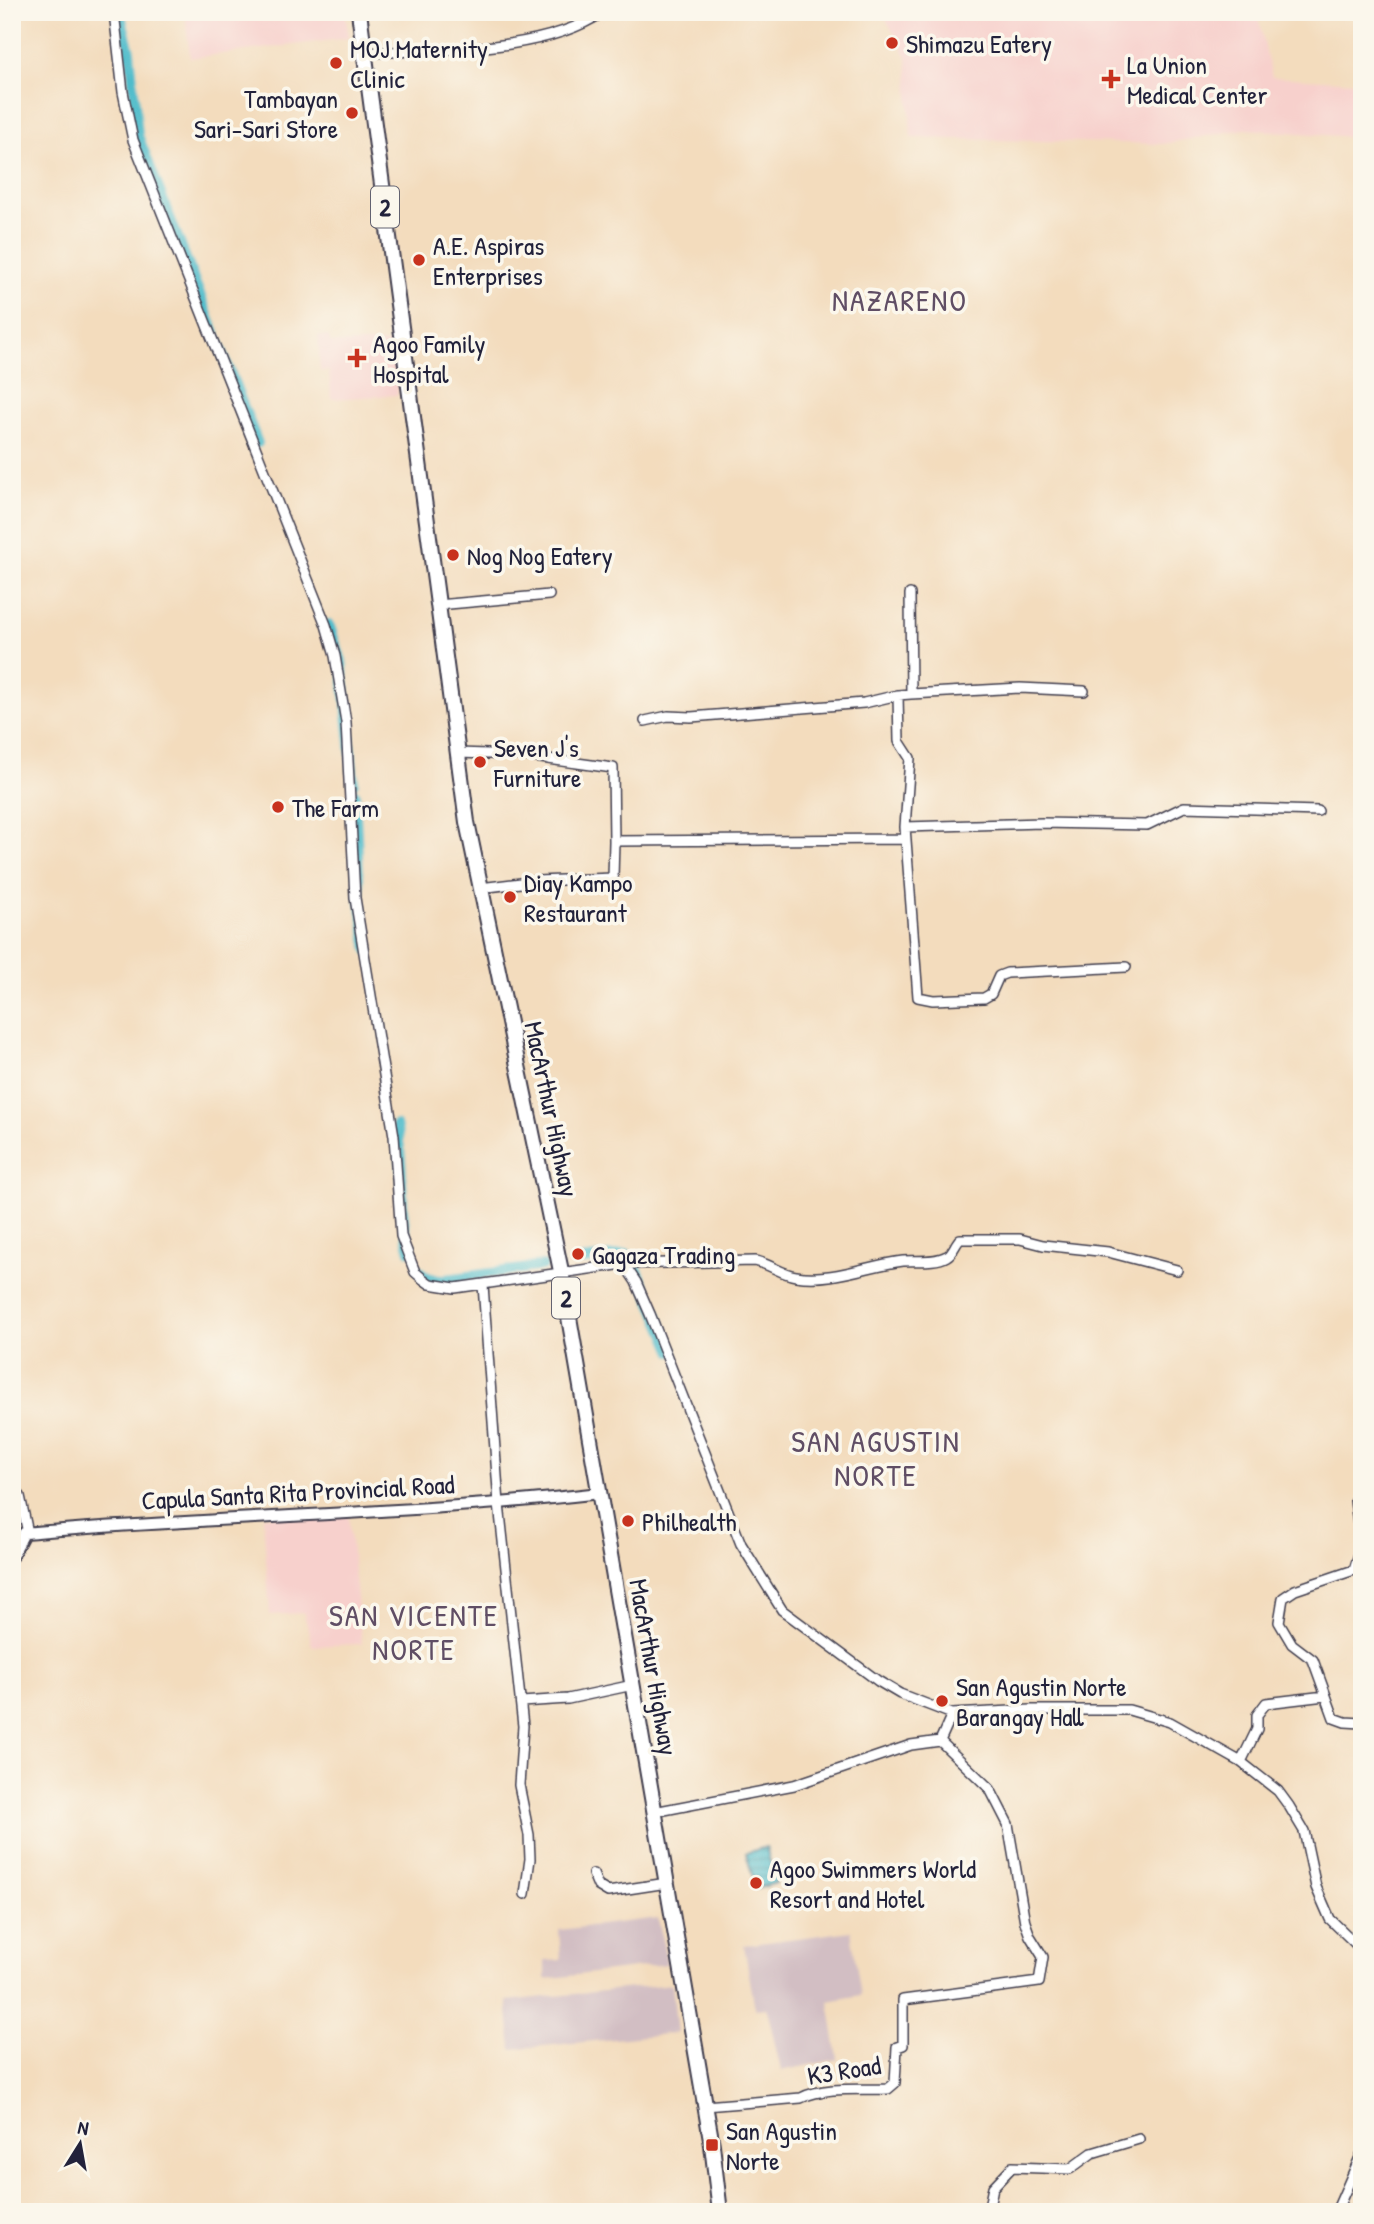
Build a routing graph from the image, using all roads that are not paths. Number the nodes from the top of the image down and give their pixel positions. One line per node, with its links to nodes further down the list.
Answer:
1 (114, 12): 22 (street)
2 (359, 12): 4 (highway, MacArthur Highway / 2)
3 (603, 12): 4 (street)
4 (365, 53): 7 (highway, MacArthur Highway / 2)
5 (910, 594): 9 (street)
6 (549, 595): 7 (street)
7 (438, 605): 12 (highway, MacArthur Highway / 2)
8 (1084, 691): 9 (street)
9 (911, 694): 10 (street)
10 (898, 695): 11 (street); 14 (street)
11 (645, 721)
12 (458, 754): 16 (street); 17 (highway, MacArthur Highway / 2)
13 (1318, 811): 14 (street)
14 (905, 827): 15 (street)
15 (905, 839): 16 (street); 18 (street)
16 (614, 841): 17 (street)
17 (480, 888): 21 (highway, MacArthur Highway / 2)
18 (1126, 967)
19 (624, 1265): 20 (street); 21 (street); 32 (street)
20 (1177, 1270)
21 (561, 1271): 22 (street); 23 (highway, MacArthur Highway / 2)
22 (483, 1285): 26 (street)
23 (600, 1493): 26 (street, Capula Santa Rita Provincial Road); 29 (highway, MacArthur Highway / 2)
24 (12, 1495): 27 (street)
25 (1355, 1500): 30 (street)
26 (499, 1504): 27 (street, Capula Santa Rita Provincial Road); 31 (street)
27 (29, 1532): 28 (street)
28 (12, 1556)
29 (633, 1685): 31 (street); 36 (highway, MacArthur Highway / 2)
30 (1325, 1696): 33 (street); 35 (street)
31 (521, 1702): 39 (street)
32 (952, 1714): 34 (street); 35 (street)
33 (1362, 1723)
34 (940, 1741): 36 (street); 41 (street, K3 Road)
35 (1241, 1762): 40 (street)
36 (654, 1812): 38 (highway, MacArthur Highway / 2)
37 (593, 1874): 38 (street)
38 (667, 1883): 41 (highway, MacArthur Highway / 2)
39 (525, 1894)
40 (1362, 1950)
41 (705, 2106): 44 (highway, MacArthur Highway / 2)
42 (1139, 2139): 45 (street)
43 (1362, 2153): 46 (street)
44 (720, 2212)
45 (988, 2212)
46 (1336, 2212)

